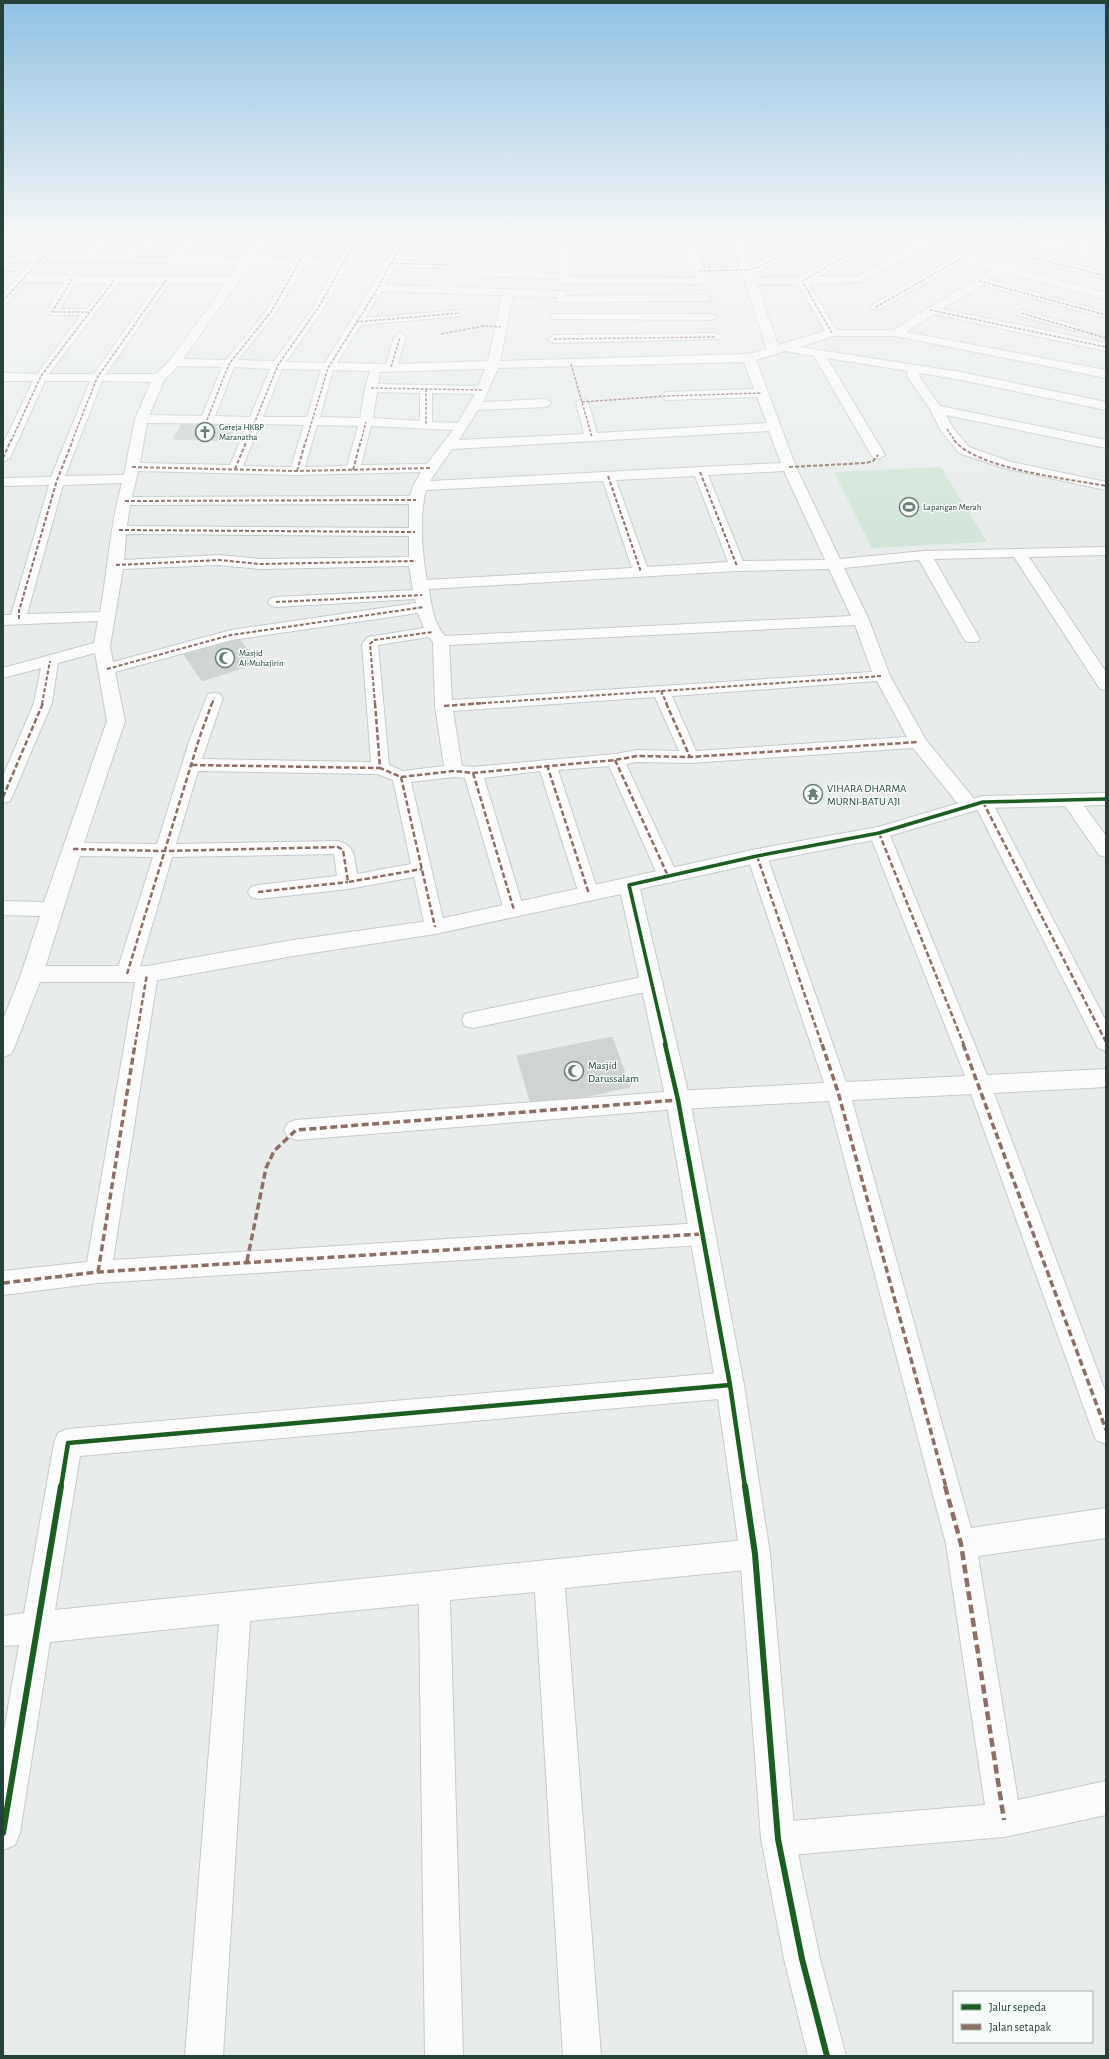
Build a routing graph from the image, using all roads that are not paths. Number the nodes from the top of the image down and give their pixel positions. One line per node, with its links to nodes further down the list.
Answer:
1 (74, 333): 37 (street)
2 (129, 333): 39 (street)
3 (195, 333): 27 (street)
4 (254, 333): 28 (street)
5 (301, 333): 31 (street)
6 (349, 333): 33 (street)
7 (500, 333): 30 (street)
8 (555, 333): 19 (street)
9 (715, 333): 17 (street)
10 (773, 333): 22 (street)
11 (832, 333): 22 (street)
12 (890, 333): 26 (street)
13 (1035, 333): 20 (street)
14 (1074, 333): 20 (street)
15 (1091, 333): 18 (street)
16 (400, 337): 32 (street)
17 (716, 337): 19 (street); 24 (street)
18 (1106, 338)
19 (554, 339): 29 (street)
20 (1066, 340): 21 (street); 26 (street)
21 (1106, 347)
22 (780, 350): 23 (street); 25 (street)
23 (818, 353): 35 (street); 62 (street)
24 (722, 358): 25 (street); 29 (street)
25 (749, 358): 44 (street)
26 (1041, 361): 36 (street)
27 (175, 362): 28 (street); 40 (street)
28 (229, 364): 31 (street); 52 (street)
29 (548, 364): 30 (street)
30 (493, 365): 32 (street); 43 (street)
31 (278, 366): 33 (street); 53 (street)
32 (391, 367): 34 (street)
33 (328, 368): 34 (street); 54 (street)
34 (376, 368): 41 (street)
35 (914, 369): 49 (street); 50 (street)
36 (1106, 374)
37 (41, 376): 38 (street); 39 (street); 63 (street)
38 (3, 377)
39 (97, 378): 40 (street); 72 (street)
40 (159, 378): 51 (street)
41 (371, 388): 42 (street); 55 (street)
42 (426, 389): 43 (street); 56 (street)
43 (483, 390): 48 (street)
44 (762, 393): 45 (street); 58 (street)
45 (666, 396)
46 (582, 402): 59 (street)
47 (546, 403): 48 (street)
48 (474, 406): 57 (street)
49 (1106, 406)
50 (936, 409): 60 (street); 74 (street)
51 (141, 419): 52 (street); 70 (street)
52 (207, 420): 53 (street)
53 (257, 420): 54 (street); 66 (street)
54 (311, 421): 55 (street); 68 (street)
55 (366, 422): 56 (street); 67 (street)
56 (426, 425): 57 (street)
57 (462, 427): 61 (street)
58 (773, 427): 59 (street); 64 (street)
59 (592, 437): 61 (street)
60 (1106, 444)
61 (449, 445): 65 (street)
62 (878, 455)
63 (3, 458)
64 (789, 467): 69 (street); 83 (street)
65 (431, 468): 67 (street); 75 (street)
66 (235, 469): 68 (street); 70 (street)
67 (353, 470): 68 (street)
68 (296, 471)
69 (700, 472): 71 (street); 85 (street)
70 (131, 473): 72 (street); 76 (street)
71 (608, 476): 75 (street); 86 (street)
72 (57, 480): 73 (street); 90 (street)
73 (3, 482)
74 (1106, 486)
75 (418, 493): 76 (street); 78 (street)
76 (125, 500): 77 (street)
77 (120, 530): 78 (street); 84 (street)
78 (415, 532): 82 (street)
79 (1106, 551): 80 (street)
80 (1019, 552): 81 (street); 100 (street)
81 (924, 555): 83 (street); 94 (street)
82 (416, 561): 84 (street); 87 (street)
83 (835, 564): 85 (street); 92 (street)
84 (116, 565): 89 (street)
85 (737, 566): 86 (street)
86 (641, 572): 87 (street)
87 (422, 595): 88 (street); 93 (street); 97 (street)
88 (276, 602)
89 (107, 616): 90 (street); 95 (street)
90 (19, 619): 91 (street)
91 (3, 620)
92 (861, 620): 93 (street); 99 (street)
93 (437, 636): 103 (street); 109 (street)
94 (972, 639)
95 (102, 646): 96 (street); 97 (street)
96 (50, 660): 98 (street); 112 (street)
97 (107, 669): 117 (street)
98 (3, 673)
99 (882, 676): 101 (street); 104 (street)
100 (1106, 685)
101 (661, 691): 103 (street); 105 (street)
102 (214, 698): 107 (street)
103 (444, 706): 110 (street)
104 (918, 742): 105 (street); 115 (street)
105 (690, 757): 106 (street)
106 (615, 760): 108 (street); 122 (street)
107 (192, 765): 109 (street); 119 (street)
108 (547, 765): 110 (street); 126 (street)
109 (380, 768): 111 (street)
110 (463, 772): 111 (street); 129 (street)
111 (401, 777): 121 (street)
112 (3, 797)
113 (1106, 799): 114 (street)
114 (1070, 800): 115 (street); 118 (street)
115 (976, 804): 116 (street); 135 (street)
116 (879, 833): 120 (street); 138 (street)
117 (73, 849): 119 (street); 128 (street)
118 (1106, 850)
119 (164, 851): 123 (street); 132 (street)
120 (757, 856): 122 (street); 139 (street)
121 (422, 869): 123 (street); 130 (street)
122 (668, 876): 124 (street)
123 (348, 882): 125 (street)
124 (629, 885): 126 (street); 133 (street)
125 (258, 892)
126 (589, 894): 129 (street)
127 (3, 908): 128 (street)
128 (52, 909): 131 (street)
129 (514, 910): 130 (street)
130 (435, 927): 132 (street)
131 (32, 974): 132 (street); 136 (street)
132 (137, 974): 143 (street)
133 (652, 983): 134 (street); 140 (street)
134 (473, 1020)
135 (1106, 1042)
136 (3, 1048)
137 (1106, 1078): 138 (street)
138 (979, 1084): 139 (street); 146 (street)
139 (838, 1092): 140 (street); 148 (street)
140 (678, 1100): 141 (street); 142 (street)
141 (296, 1130)
142 (701, 1234): 143 (street); 145 (street)
143 (98, 1272): 144 (street)
144 (3, 1284)
145 (730, 1385): 149 (street); 153 (street)
146 (1106, 1430)
147 (1106, 1524): 148 (street)
148 (961, 1544): 156 (street)
149 (755, 1554): 150 (street); 158 (street)
150 (549, 1574): 151 (street); 161 (street)
151 (434, 1586): 152 (street); 160 (street)
152 (236, 1607): 153 (street); 159 (street)
153 (37, 1629): 154 (street); 157 (street)
154 (3, 1631)
155 (1106, 1798): 156 (street)
156 (1004, 1820): 158 (street)
157 (3, 1833)
158 (778, 1840): 162 (street)
159 (204, 2056)
160 (444, 2056)
161 (582, 2056)
162 (827, 2056)

